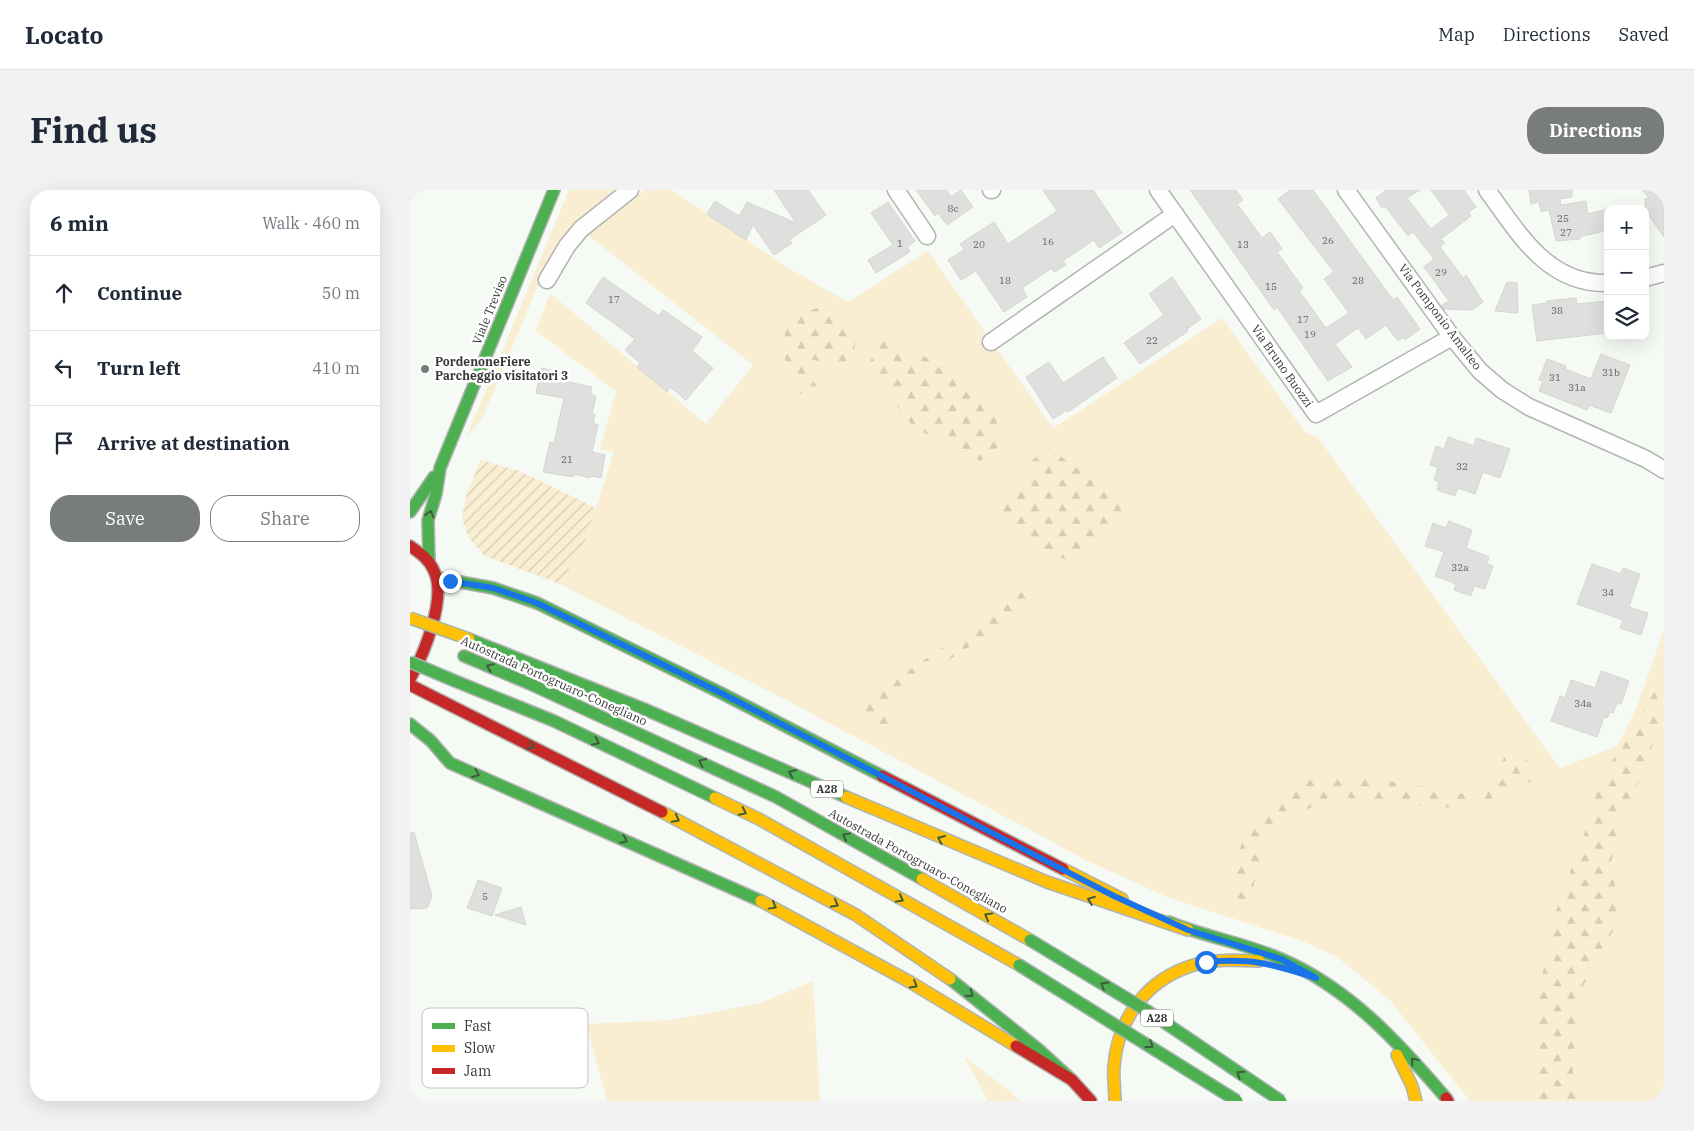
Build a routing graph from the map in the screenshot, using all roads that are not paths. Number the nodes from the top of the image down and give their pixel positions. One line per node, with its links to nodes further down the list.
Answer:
1 (554, 190): 15 (main road, Viale Treviso)
2 (630, 190): 11 (street)
3 (896, 190): 8 (street)
4 (1158, 190): 7 (street, Via Bruno Buozzi)
5 (1346, 190): 13 (street, Via Pomponio Amalteo)
6 (1487, 190): 12 (street)
7 (1175, 214): 13 (street, Via Bruno Buozzi); 14 (street)
8 (927, 236)
9 (1664, 273): 10 (street)
10 (1649, 277)
11 (547, 280)
12 (1604, 283)
13 (1452, 337): 16 (street, Via Pomponio Amalteo)
14 (991, 342)
15 (440, 468): 17 (main road, Viale Treviso); 19 (main road, Viale Treviso, one-way to 15)
16 (1664, 470)
17 (410, 512)
18 (410, 546): 19 (main road, Viale Treviso)
19 (429, 560): 20 (main road, Viale Treviso)
20 (438, 578): 26 (main road, Viale Treviso); 31 (main road)
21 (410, 618): 31 (main road, A28, one-way to 21, bridge)
22 (419, 639): 23 (main road)
23 (437, 646)
24 (459, 654): 39 (main road, Autostrada Portogruaro-Conegliano / A28, one-way to 24, bridge)
25 (410, 662): 38 (main road, A28, one-way to 38, bridge)
26 (410, 679)
27 (410, 685): 34 (main road, one-way to 34)
28 (410, 724): 30 (main road)
29 (426, 752): 30 (main road)
30 (450, 763): 34 (main road, one-way to 34)
31 (1188, 930): 32 (main road)
32 (1316, 978): 33 (main road); 37 (main road)
33 (1370, 1016): 35 (main road, one-way to 33); 40 (main road)
34 (1072, 1080): 36 (main road)
35 (1447, 1100)
36 (1091, 1101)
37 (1115, 1101)
38 (1237, 1101)
39 (1281, 1101)
40 (1416, 1101)

